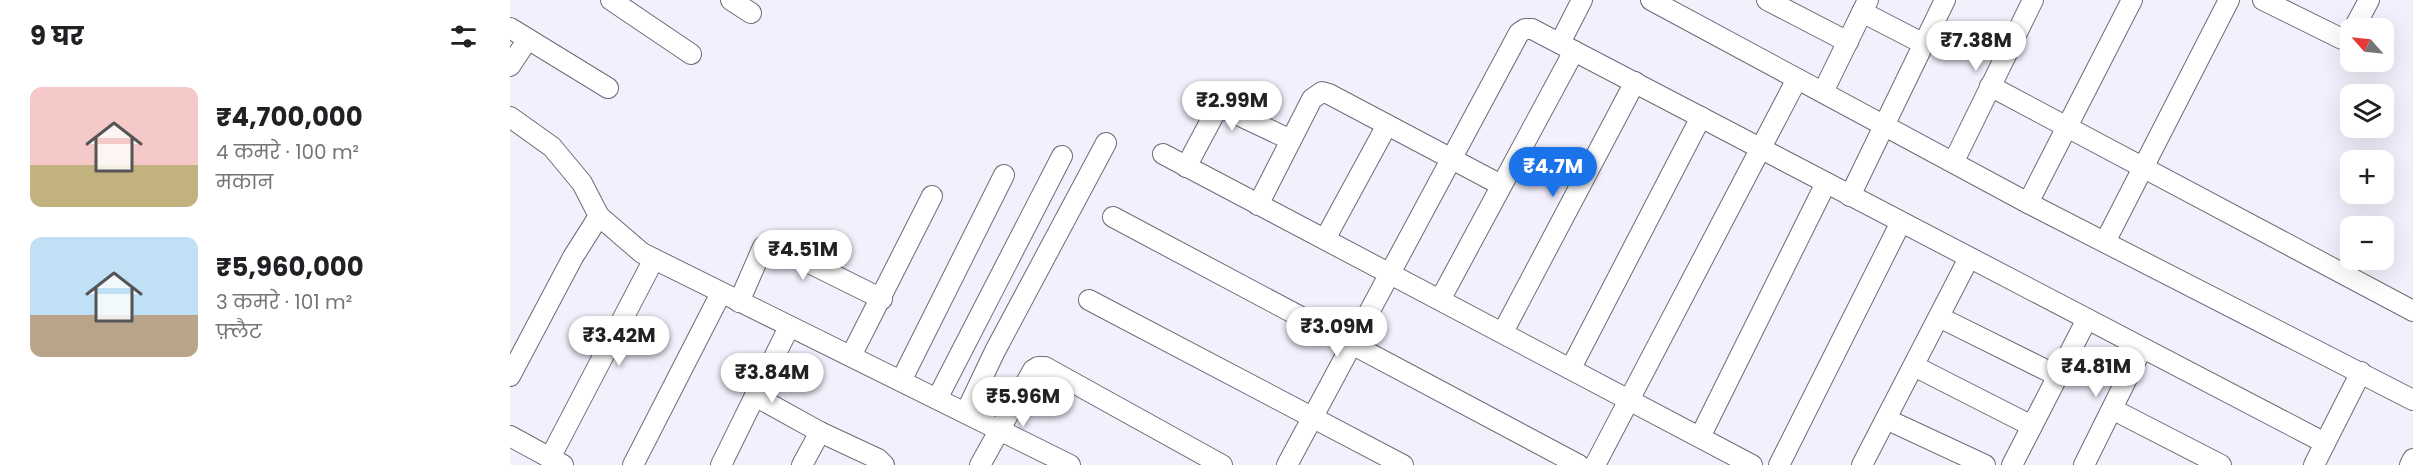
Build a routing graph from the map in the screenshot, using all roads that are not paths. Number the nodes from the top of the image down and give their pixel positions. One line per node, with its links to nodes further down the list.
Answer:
1 (611, 0): 21 (street)
2 (731, 0): 13 (street)
3 (1582, 0): 20 (street)
4 (1651, 0): 23 (street)
5 (1767, 0): 18 (street)
6 (1945, 0): 19 (street)
7 (2032, 0): 25 (street)
8 (2132, 0): 32 (street)
9 (2229, 0): 41 (street)
10 (2263, 0): 16 (street)
11 (2369, 0): 14 (street)
12 (1865, 6): 18 (street); 19 (street)
13 (751, 14)
14 (2359, 18)
15 (510, 28): 17 (street)
16 (2340, 38)
17 (528, 39): 22 (street); 26 (street)
18 (1848, 42): 27 (street)
19 (1924, 44): 31 (street)
20 (1567, 47): 24 (street); 38 (street); 44 (street)
21 (691, 54)
22 (510, 66)
23 (1797, 79): 27 (street); 35 (street)
24 (1635, 82): 29 (street); 65 (street)
25 (1990, 86): 32 (street); 39 (street)
26 (608, 88)
27 (1823, 92): 31 (street)
28 (510, 117): 49 (street)
29 (1701, 117): 35 (street); 70 (street)
30 (1387, 125): 33 (street); 38 (street); 52 (street)
31 (1885, 125): 39 (street); 46 (street)
32 (2067, 127): 41 (street); 47 (street)
33 (1291, 141): 40 (street); 48 (street)
34 (1106, 143): 80 (street)
35 (1761, 149): 43 (street); 77 (street)
36 (1163, 154): 40 (street)
37 (1062, 156): 76 (street)
38 (1450, 158): 44 (street); 56 (street)
39 (1954, 161): 47 (street)
40 (1186, 167): 48 (street)
41 (2142, 168): 53 (street); 61 (street)
42 (1004, 175): 74 (street)
43 (1826, 183): 46 (street); 87 (street)
44 (1502, 185): 60 (street)
45 (932, 196): 58 (street)
46 (1850, 196): 51 (street)
47 (2028, 203): 53 (street)
48 (1258, 205): 52 (street)
49 (599, 216): 55 (street); 72 (street)
50 (1113, 217): 66 (street)
51 (1901, 222): 54 (street); 103 (street)
52 (1325, 239): 56 (street)
53 (2105, 242): 71 (street)
54 (1970, 258): 62 (street); 63 (street)
55 (654, 259): 57 (street); 90 (street)
56 (1389, 273): 60 (street); 66 (street)
57 (730, 298): 58 (street); 64 (street); 91 (street)
58 (882, 299): 68 (street)
59 (1089, 300): 81 (street)
60 (1440, 300): 65 (street)
61 (2413, 311)
62 (1939, 317): 69 (street); 73 (street)
63 (2087, 319): 67 (street); 73 (street)
64 (789, 327): 68 (street); 75 (street)
65 (1503, 332): 70 (street)
66 (1351, 345): 81 (street); 100 (street)
67 (2142, 348): 79 (street); 88 (street)
68 (851, 356): 74 (street)
69 (1914, 366): 82 (street); 83 (street)
70 (1571, 368): 77 (street)
71 (2361, 372): 78 (street); 88 (street)
72 (510, 376)
73 (2058, 376): 83 (street)
74 (901, 381): 76 (street)
75 (755, 396): 85 (street); 92 (street)
76 (937, 399): 80 (street)
77 (1630, 399): 87 (street); 101 (street)
78 (2413, 400)
79 (2112, 409): 107 (street); 108 (street)
80 (966, 412): 84 (street)
81 (1313, 417): 98 (street); 99 (street)
82 (1886, 419): 104 (street); 105 (street)
83 (2032, 426): 106 (street)
84 (1000, 430): 95 (street); 96 (street); 97 (street)
85 (820, 432): 93 (street); 94 (street)
86 (510, 436): 90 (street)
87 (1700, 437): 102 (street)
88 (2325, 443): 109 (street)
89 (2413, 459): 110 (street)
90 (556, 462)
91 (633, 465)
92 (721, 465)
93 (802, 465)
94 (884, 465)
95 (980, 465)
96 (1070, 465)
97 (1222, 465)
98 (1287, 465)
99 (1403, 465)
100 (1579, 465)
101 (1595, 465)
102 (1752, 465)
103 (1779, 465)
104 (1862, 465)
105 (1985, 465)
106 (2012, 465)
107 (2084, 465)
108 (2221, 465)
109 (2314, 465)
110 (2410, 465)

